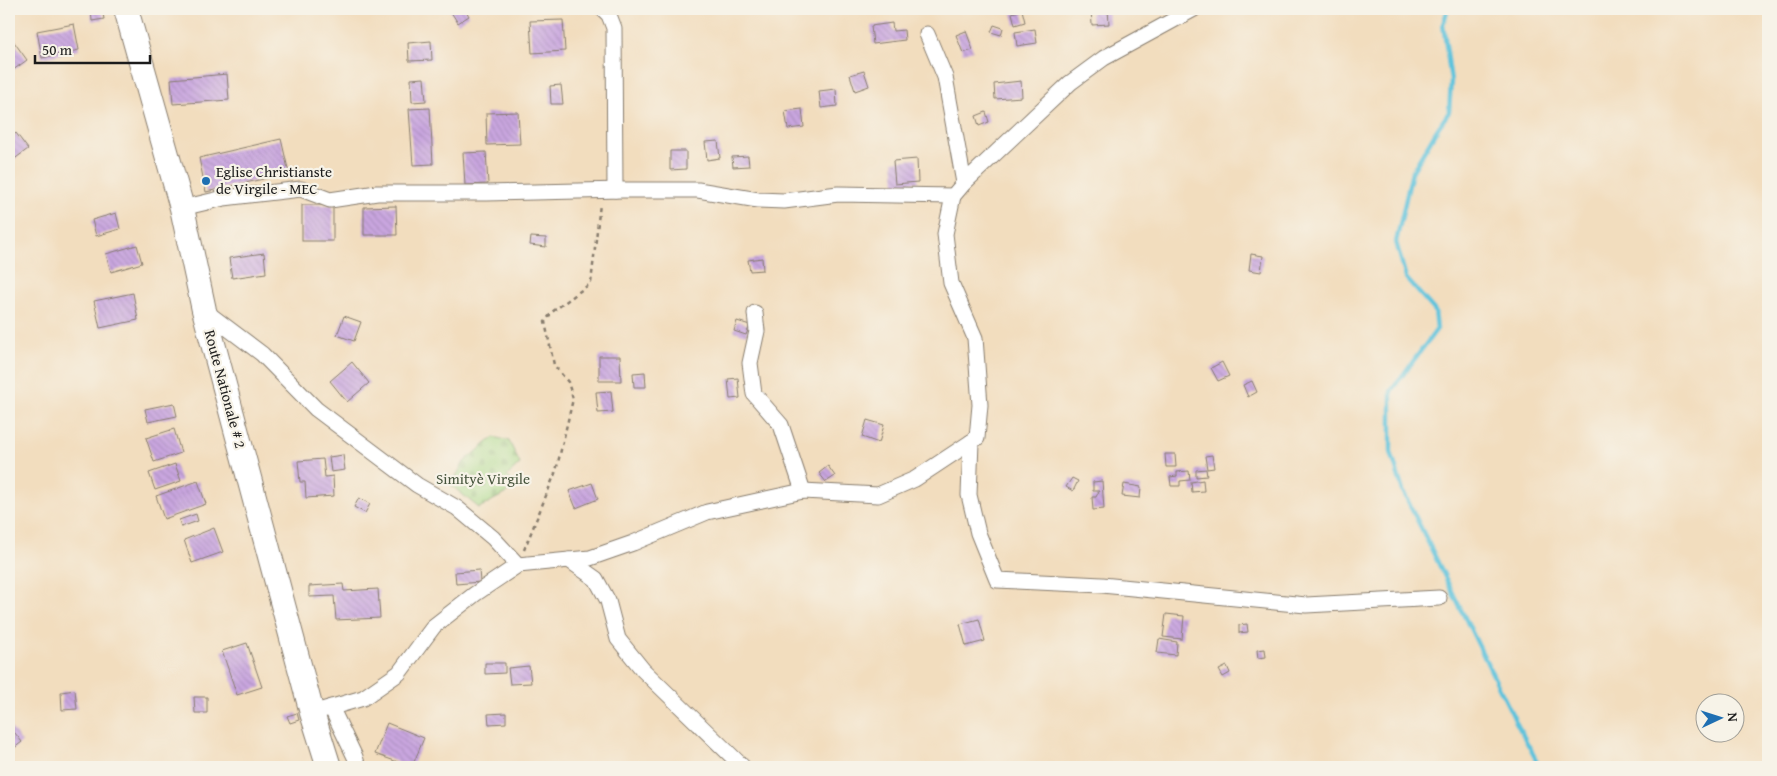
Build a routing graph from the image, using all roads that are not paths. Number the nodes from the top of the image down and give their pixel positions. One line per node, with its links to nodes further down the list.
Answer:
1 (126, 9): 8 (main road, Route Nationale # 2)
2 (603, 9): 6 (street)
3 (1194, 9): 5 (street)
4 (926, 34): 5 (street)
5 (964, 183): 7 (street)
6 (619, 190): 7 (street); 8 (street)
7 (954, 196): 11 (street)
8 (182, 208): 9 (main road, Route Nationale # 2)
9 (204, 310): 14 (street); 16 (main road, Route Nationale # 2)
10 (755, 313): 12 (street)
11 (971, 442): 12 (street); 15 (street)
12 (802, 491): 13 (street)
13 (569, 560): 14 (street); 19 (street)
14 (518, 565): 16 (street)
15 (1439, 598)
16 (321, 710): 17 (main road, Route Nationale # 2); 18 (street)
17 (328, 767)
18 (358, 767)
19 (743, 767)

